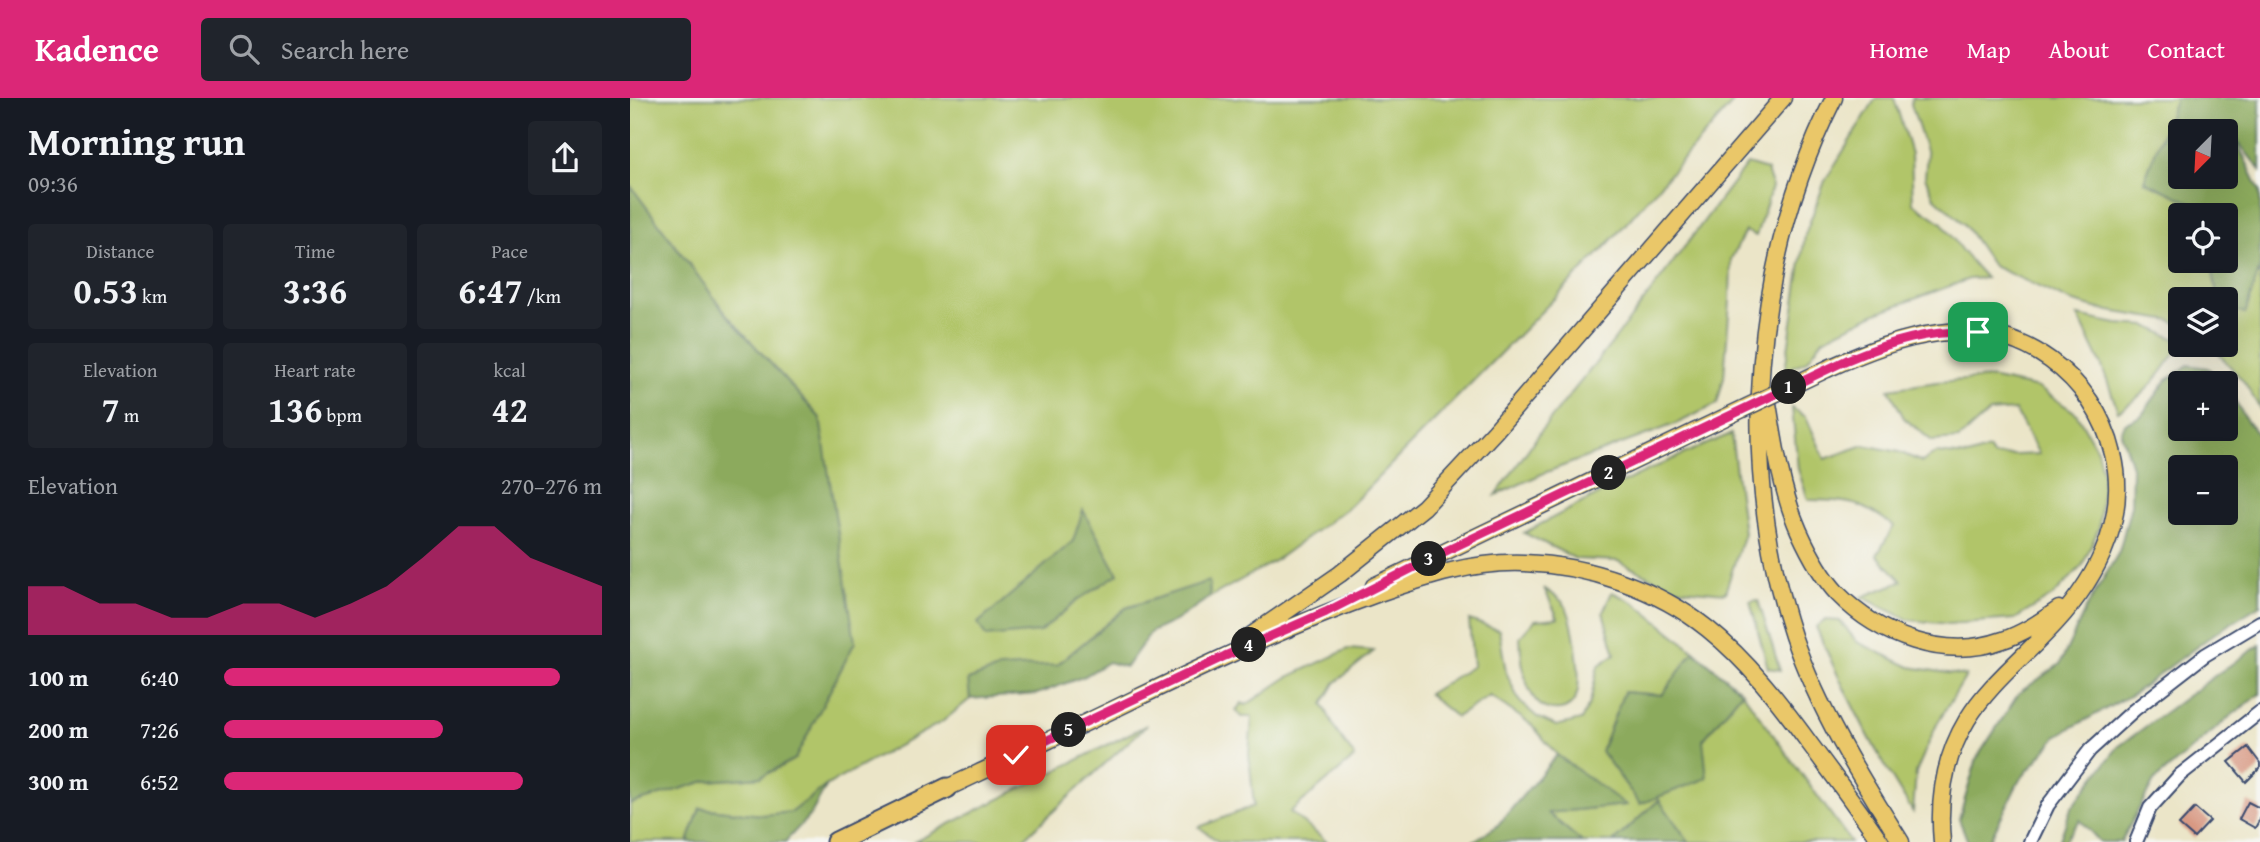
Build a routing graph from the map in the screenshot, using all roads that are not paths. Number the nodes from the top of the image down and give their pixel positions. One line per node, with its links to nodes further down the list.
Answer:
1 (1783, 98): 7 (main road)
2 (1834, 98): 3 (main road)
3 (1763, 370): 4 (main road); 12 (main road)
4 (2073, 600): 5 (main road, bridge); 13 (main road)
5 (1326, 612): 7 (main road); 11 (main road)
6 (2260, 622): 14 (street)
7 (1225, 656): 9 (main road)
8 (2260, 712): 15 (street)
9 (947, 788): 10 (highway)
10 (836, 842)
11 (1881, 842)
12 (1901, 842)
13 (1942, 842)
14 (2030, 842)
15 (2136, 842)

